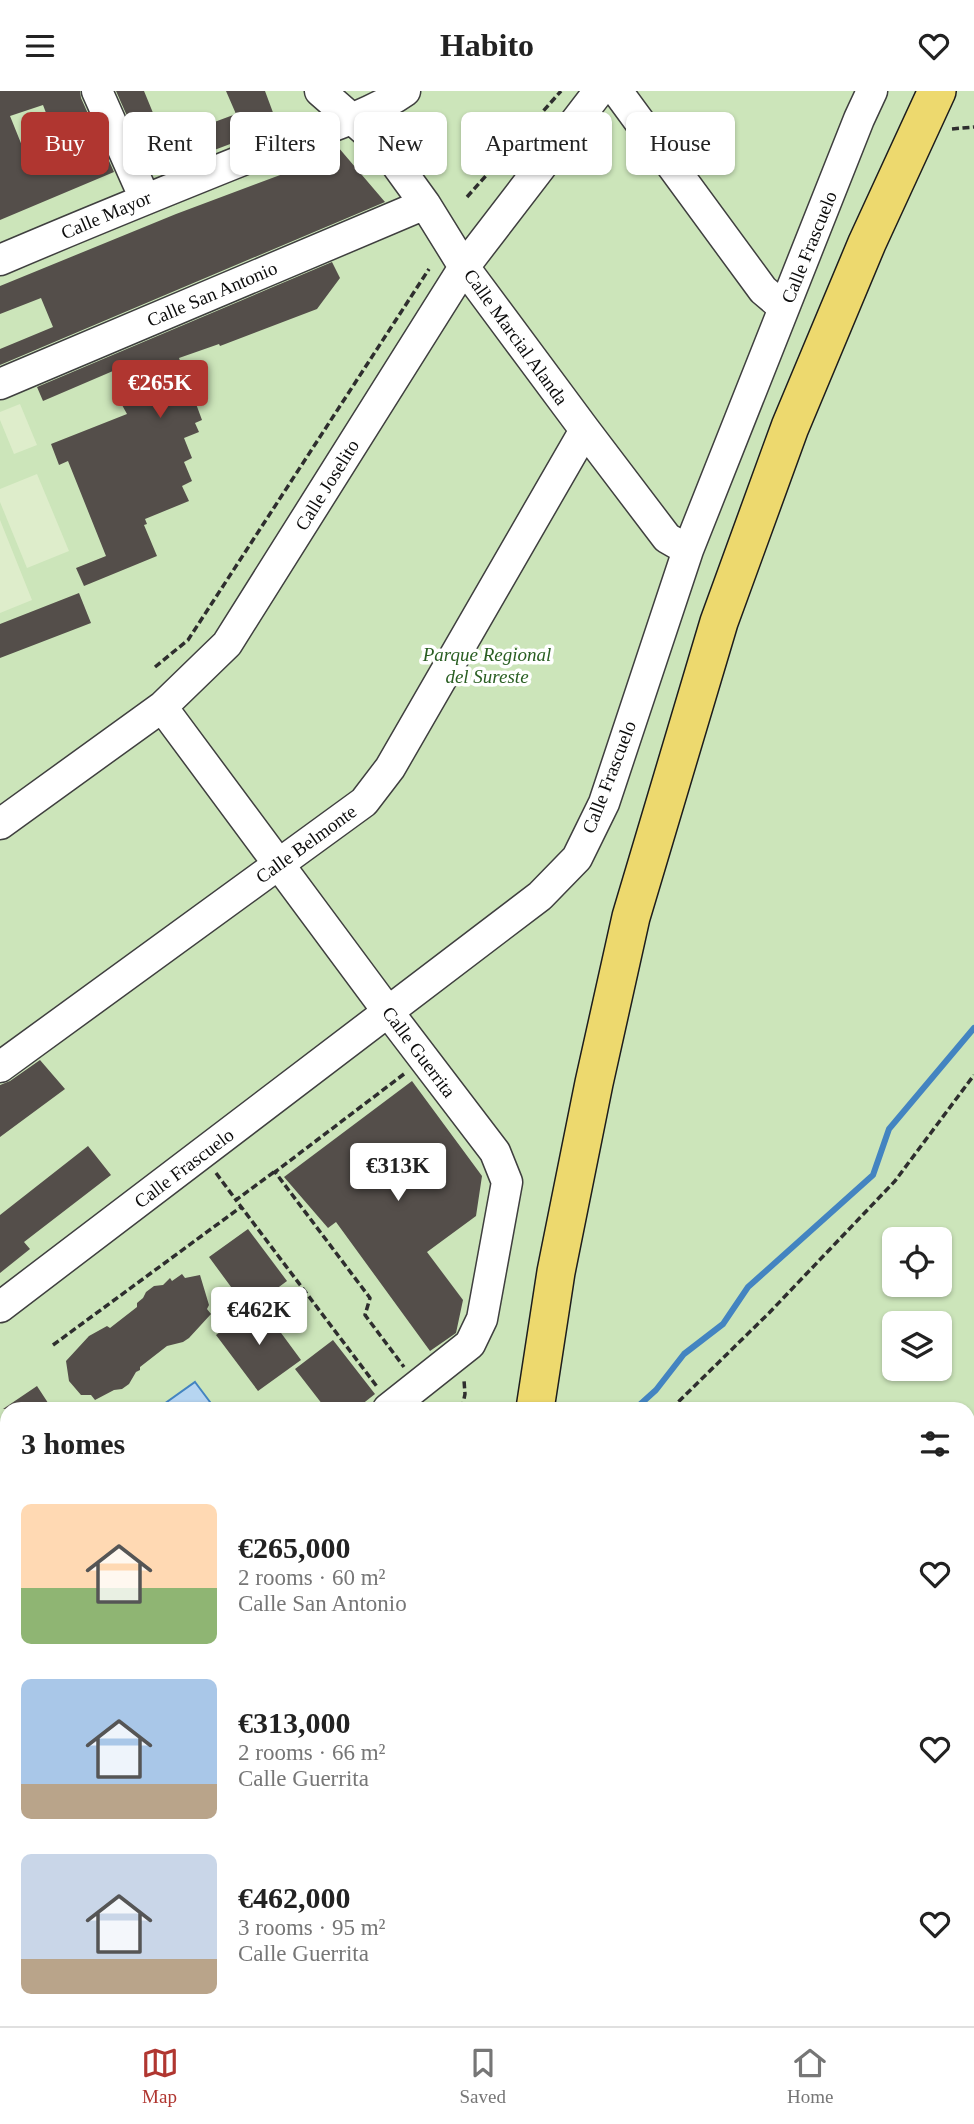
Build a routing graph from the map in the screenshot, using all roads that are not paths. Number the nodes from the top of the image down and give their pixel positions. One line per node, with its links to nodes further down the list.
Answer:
1 (97, 91): 9 (street)
2 (320, 91): 8 (street, Calle Marcial Alanda)
3 (405, 91): 8 (street, Calle Mayor)
4 (599, 91): 12 (street, Calle Joselito)
5 (617, 91): 13 (street)
6 (872, 91): 13 (street, Calle Frascuelo)
7 (937, 91): 24 (main road)
8 (352, 117): 9 (street, Calle Mayor); 10 (street, Calle Marcial Alanda)
9 (145, 199): 11 (street, Calle Mayor)
10 (425, 204): 12 (street, Calle Marcial Alanda); 14 (street, Calle San Antonio)
11 (0, 260)
12 (464, 267): 15 (street, Calle Marcial Alanda); 17 (street, Calle Joselito)
13 (785, 308): 16 (street, Calle Frascuelo)
14 (0, 384)
15 (585, 430): 16 (street, Calle Marcial Alanda); 19 (street, Calle Belmonte)
16 (688, 550): 20 (street, Calle Frascuelo)
17 (162, 707): 18 (street, Calle Joselito); 19 (street, Calle Guerrita)
18 (0, 824)
19 (278, 864): 20 (street, Calle Guerrita); 21 (street, Calle Belmonte)
20 (389, 1013): 22 (street, Calle Frascuelo); 23 (street, Calle Guerrita)
21 (0, 1067)
22 (0, 1307)
23 (397, 1402)
24 (537, 1402)

